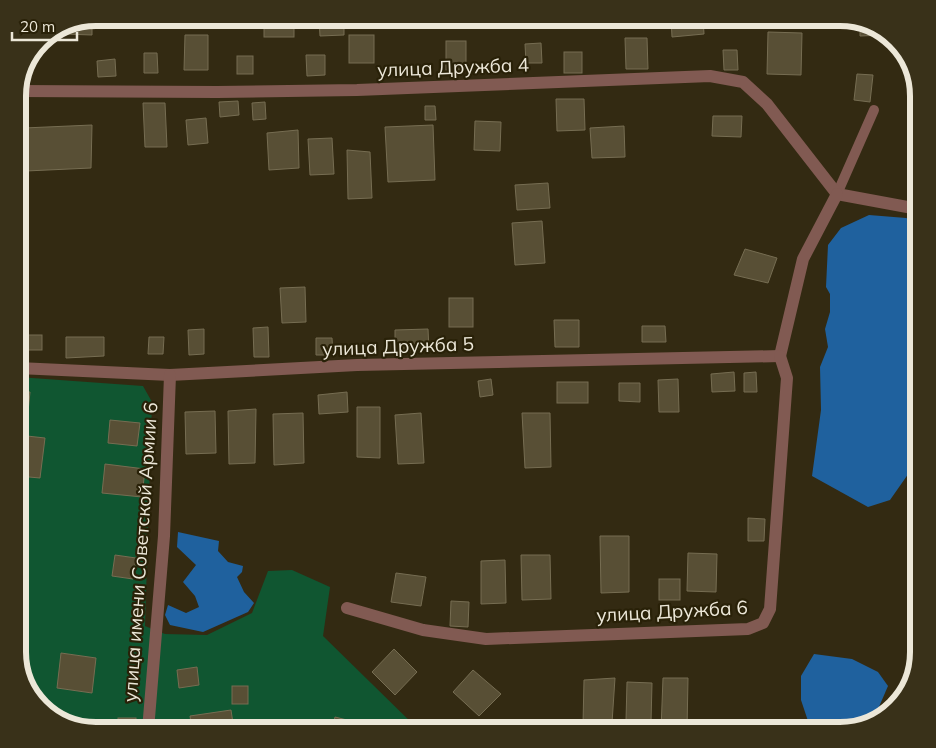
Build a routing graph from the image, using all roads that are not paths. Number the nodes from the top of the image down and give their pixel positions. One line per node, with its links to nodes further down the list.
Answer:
1 (26, 91): 3 (street, улица Дружба 4)
2 (874, 110): 3 (lane)
3 (837, 194): 4 (street); 5 (street)
4 (910, 208)
5 (780, 356): 7 (street, улица Дружба 5); 8 (street, улица Дружба 6)
6 (26, 368): 7 (street, улица Дружба 5)
7 (170, 375): 9 (street, улица имени Советской Армии 6)
8 (347, 608)
9 (149, 722)

